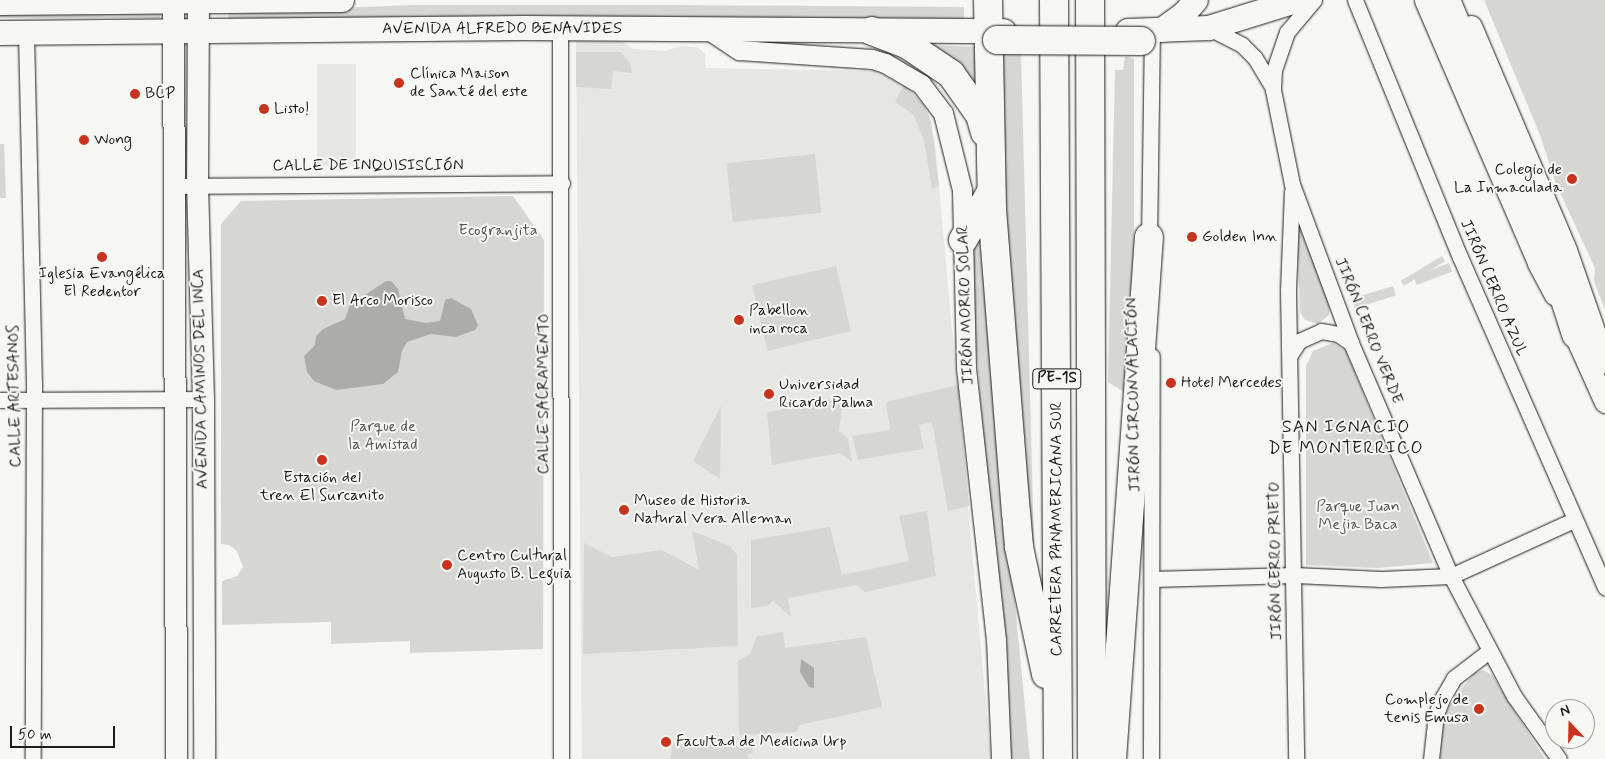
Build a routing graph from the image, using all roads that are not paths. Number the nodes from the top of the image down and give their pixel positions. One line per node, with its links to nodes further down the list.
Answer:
1 (342, 0): 12 (main road)
2 (988, 0): 23 (highway)
3 (1054, 0): 49 (highway, CARRETERA PANAMERICANA SUR / PE-1S)
4 (1090, 0): 56 (highway, PE-1S)
5 (1196, 0): 24 (main road)
6 (1314, 0): 25 (street, JIRÓN CERRO VERDE)
7 (1355, 0): 43 (street, JIRÓN CERRO AZUL)
8 (1425, 0): 34 (main road)
9 (1446, 0): 34 (highway)
10 (1460, 0): 37 (main road)
11 (173, 1): 12 (main road); 14 (main road); 17 (main road, AVENIDA CAMINOS DEL INCA)
12 (198, 1): 18 (main road, AVENIDA CAMINOS DEL INCA)
13 (1291, 1): 15 (main road)
14 (0, 3)
15 (1209, 28): 24 (main road); 25 (street, JIRÓN CERRO VERDE)
16 (560, 29): 18 (main road, AVENIDA ALFREDO BENAVIDES); 19 (main road, AVENIDA ALFREDO BENAVIDES); 27 (street, CALLE SACRAMENTO)
17 (173, 30): 18 (main road, AVENIDA ALFREDO BENAVIDES); 22 (main road, AVENIDA ALFREDO BENAVIDES); 30 (main road, AVENIDA CAMINOS DEL INCA)
18 (196, 30): 28 (main road, AVENIDA CAMINOS DEL INCA)
19 (709, 30): 20 (main road, AVENIDA ALFREDO BENAVIDES); 33 (street, JIRÓN MORRO SOLAR)
20 (872, 31): 23 (main road, AVENIDA ALFREDO BENAVIDES); 26 (highway)
21 (0, 33): 22 (main road, AVENIDA ALFREDO BENAVIDES)
22 (26, 33): 40 (street, CALLE ARTESANOS)
23 (995, 35): 24 (highway, bridge); 26 (highway)
24 (1147, 35): 32 (street, JIRÓN CIRCUNVALACIÓN)
25 (1273, 90): 29 (street, JIRÓN CERRO VERDE)
26 (989, 141): 31 (highway)
27 (562, 183): 28 (street, CALLE DE INQUISISCIÓN); 53 (street, CALLE SACRAMENTO)
28 (197, 184): 30 (street, CALLE DE INQUISISCIÓN); 38 (main road, AVENIDA CAMINOS DEL INCA)
29 (1292, 184): 35 (street, JIRÓN CERRO VERDE); 36 (street, JIRÓN CERRO PRIETO)
30 (175, 186): 41 (main road, AVENIDA CAMINOS DEL INCA)
31 (992, 192): 33 (highway); 49 (highway)
32 (1149, 237): 46 (street, JIRÓN CIRCUNVALACIÓN); 57 (highway)
33 (963, 240): 54 (street, JIRÓN MORRO SOLAR)
34 (1576, 334): 42 (main road)
35 (1351, 343): 36 (street); 45 (street, JIRÓN CERRO VERDE)
36 (1290, 354): 44 (street, JIRÓN CERRO PRIETO)
37 (1605, 362)
38 (203, 399): 41 (street); 52 (main road, AVENIDA CAMINOS DEL INCA)
39 (0, 400): 40 (street)
40 (34, 400): 41 (street); 50 (street, CALLE ARTESANOS)
41 (175, 400): 51 (main road, AVENIDA CAMINOS DEL INCA)
42 (1605, 402)
43 (1574, 520): 45 (street); 47 (street, JIRÓN CERRO AZUL)
44 (1295, 575): 45 (street); 46 (street); 59 (street, JIRÓN CERRO PRIETO)
45 (1451, 576): 48 (street, JIRÓN CERRO VERDE)
46 (1152, 579): 58 (street, JIRÓN CIRCUNVALACIÓN)
47 (1605, 588)
48 (1489, 651): 60 (street); 61 (street, JIRÓN CERRO VERDE)
49 (1058, 729): 55 (highway, CARRETERA PANAMERICANA SUR / PE-1S)
50 (33, 759)
51 (176, 759)
52 (204, 759)
53 (561, 759)
54 (1001, 759)
55 (1058, 759)
56 (1092, 759)
57 (1112, 759)
58 (1151, 759)
59 (1296, 759)
60 (1431, 759)
61 (1559, 759)

